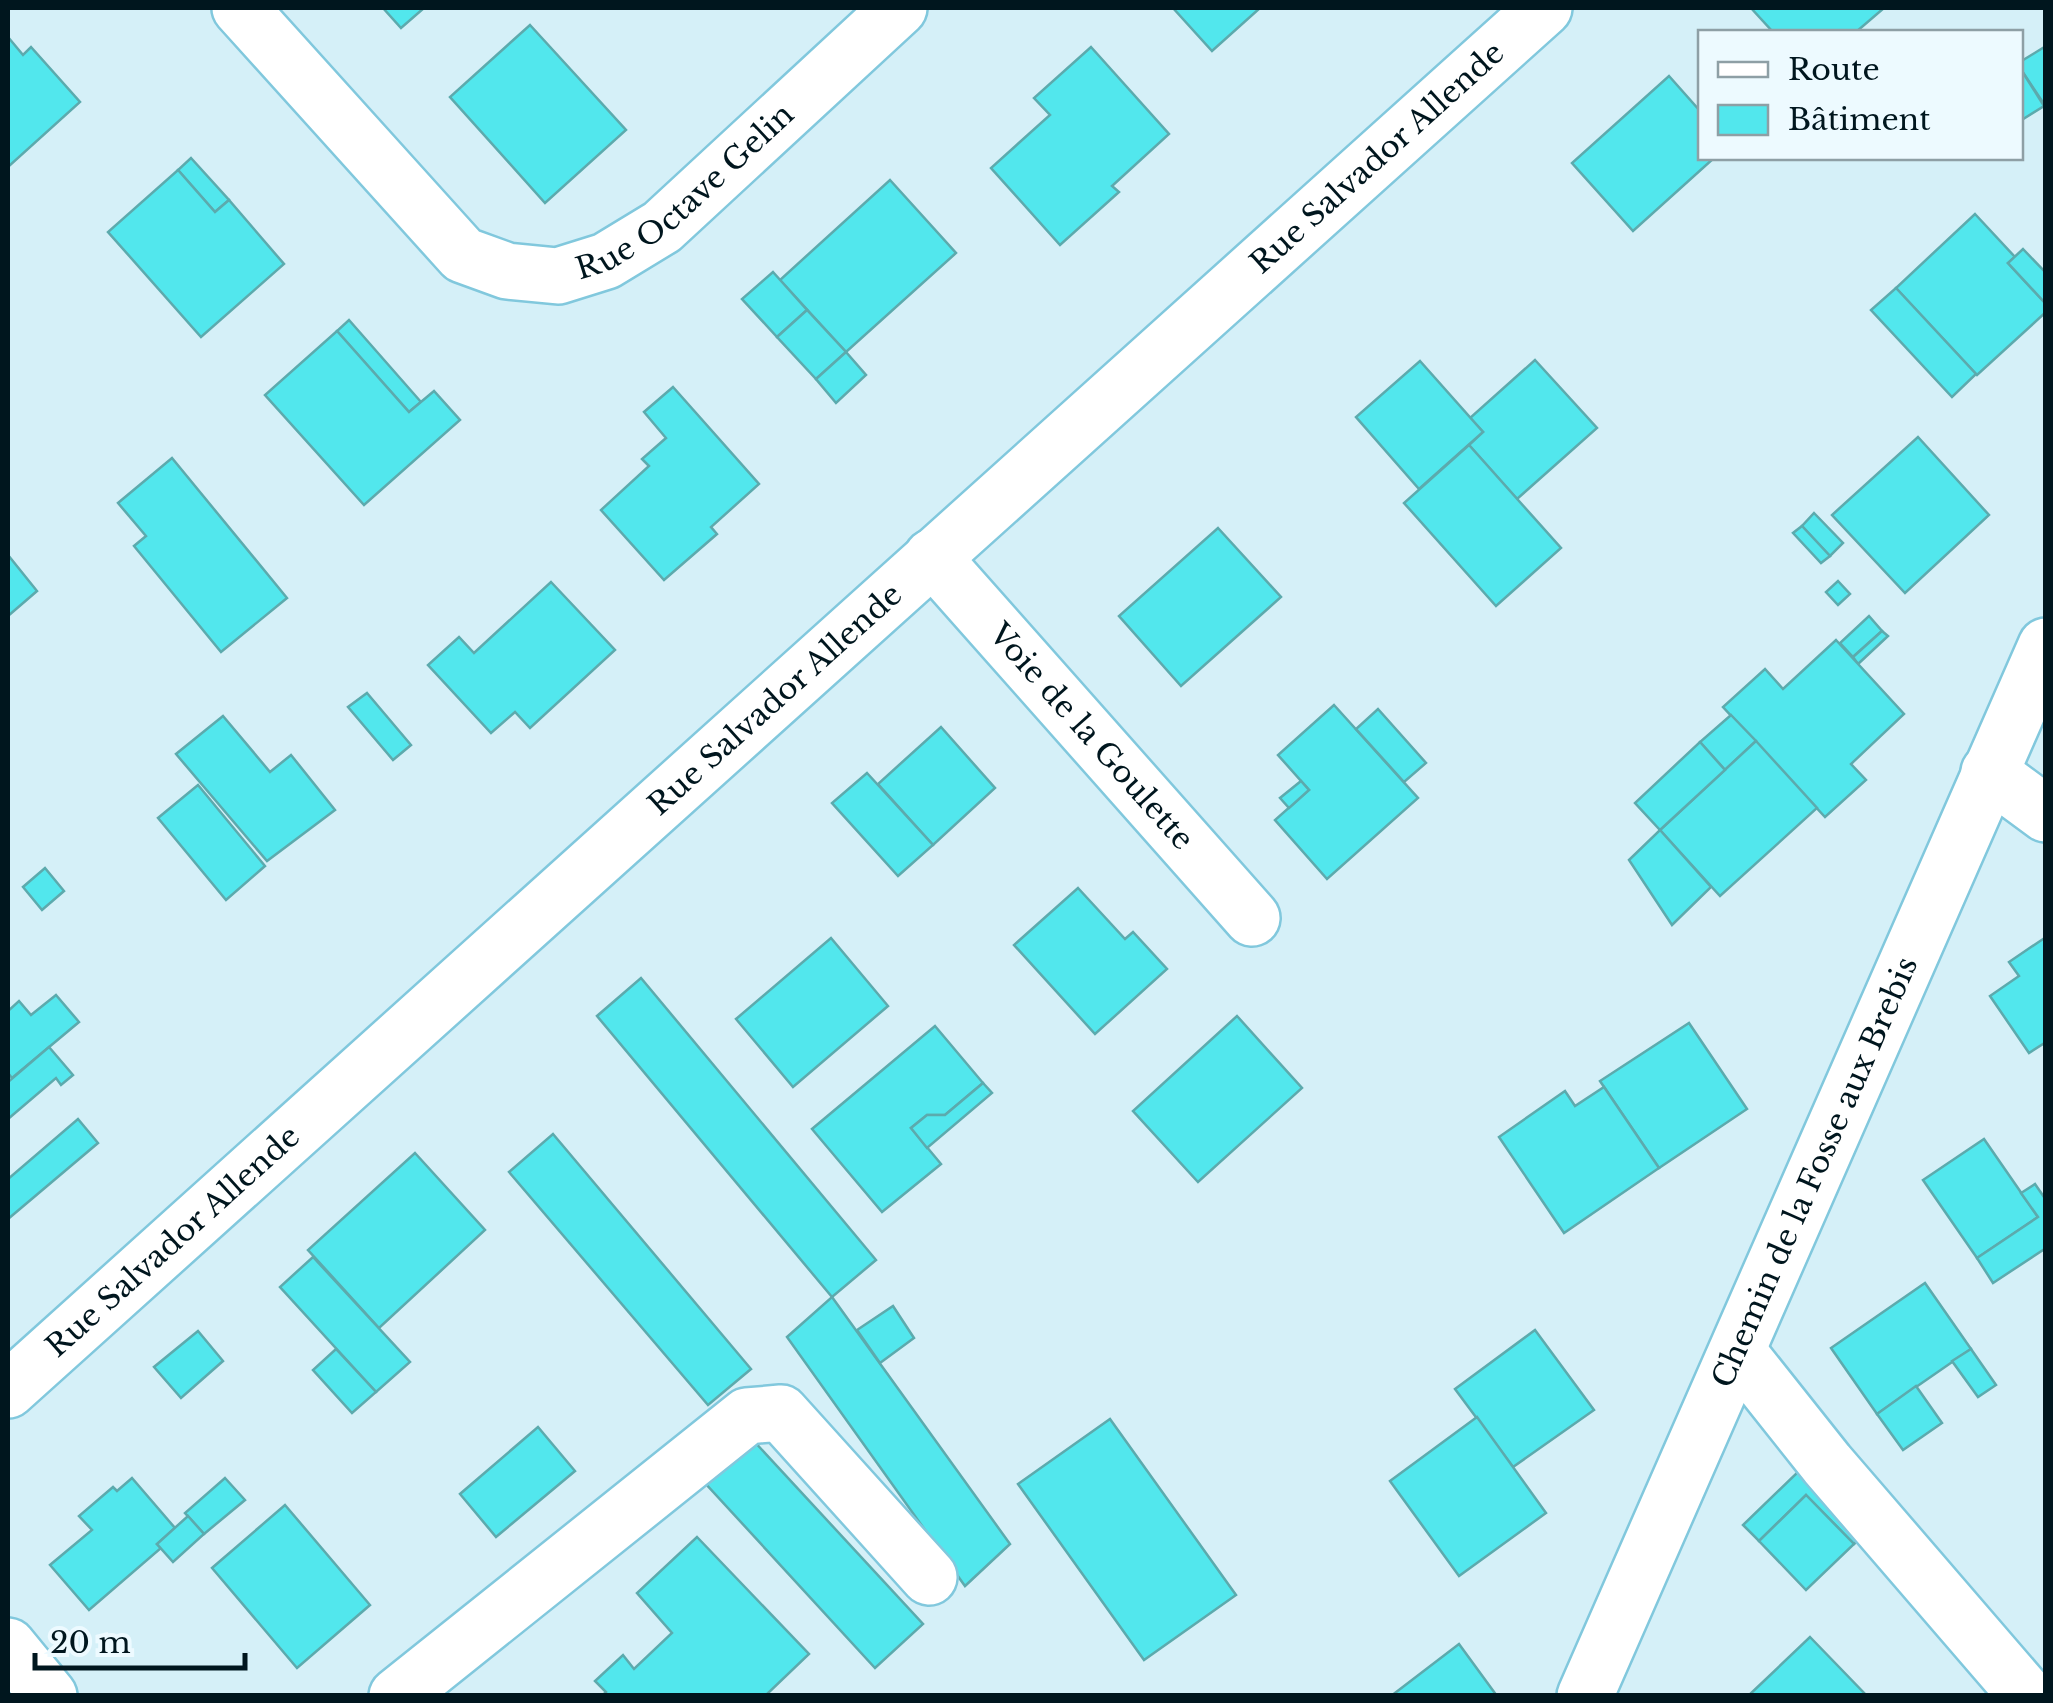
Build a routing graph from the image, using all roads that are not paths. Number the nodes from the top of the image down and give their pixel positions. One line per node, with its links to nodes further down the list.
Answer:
1 (240, 8): 2 (street, Rue Octave Gelin)
2 (899, 8)
3 (1544, 8): 4 (street, Rue Salvador Allende)
4 (932, 557): 8 (street, Voie de la Goulette); 10 (street, Rue Salvador Allende)
5 (2046, 646): 6 (street, Chemin de la Fosse aux Brebis)
6 (1989, 772): 7 (street); 9 (street, Chemin de la Fosse aux Brebis)
7 (2046, 814)
8 (1252, 918)
9 (1738, 1352): 15 (street, Chemin de la Fosse aux Brebis); 16 (street)
10 (8, 1390)
11 (929, 1577): 14 (street)
12 (8, 1646): 13 (street)
13 (49, 1696)
14 (398, 1696)
15 (1585, 1696)
16 (2027, 1696)

